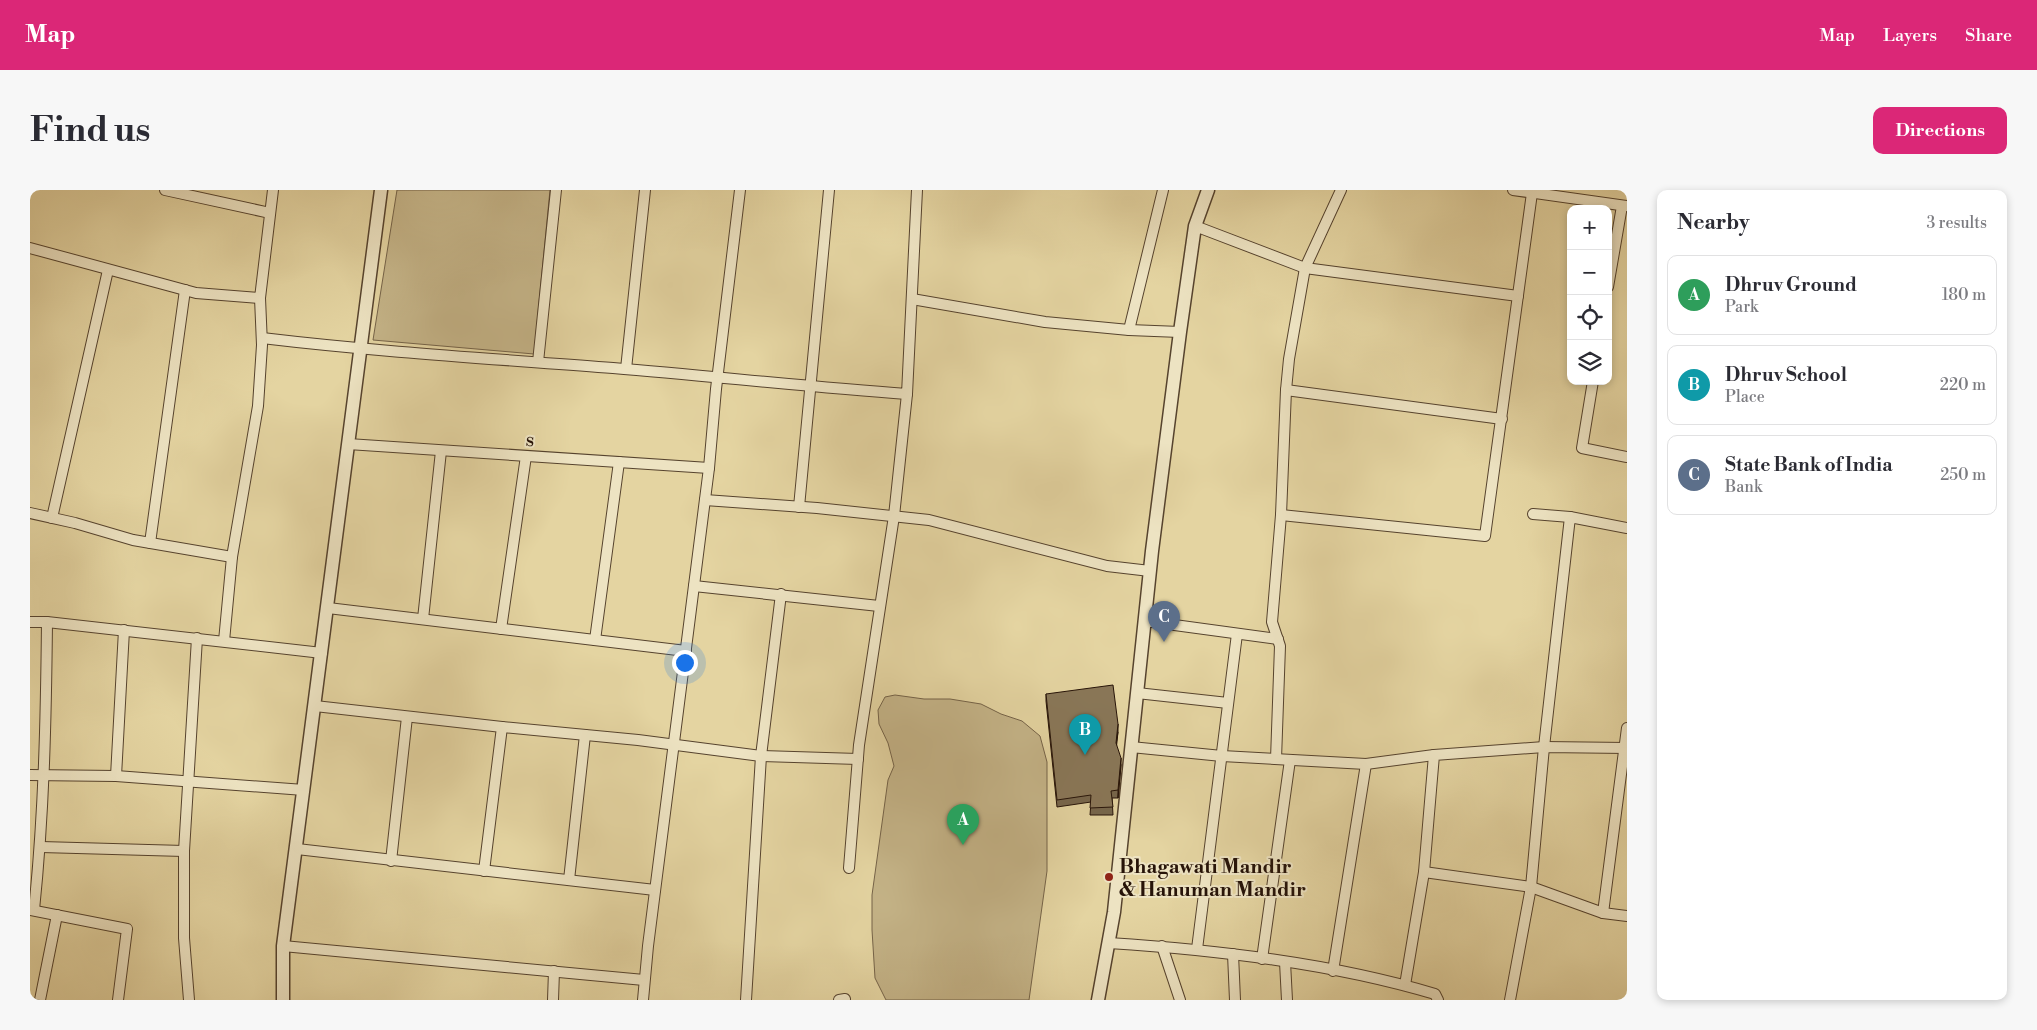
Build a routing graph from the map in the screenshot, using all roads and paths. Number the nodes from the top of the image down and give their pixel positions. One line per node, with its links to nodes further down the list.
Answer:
1 (165, 190): 15 (street)
2 (272, 190): 15 (street)
3 (381, 190): 28 (street)
4 (556, 190): 29 (street)
5 (645, 190): 30 (street)
6 (740, 190): 31 (street)
7 (829, 190): 33 (street)
8 (917, 190): 24 (street)
9 (1163, 190): 25 (street)
10 (1206, 190): 16 (street)
11 (1340, 190): 19 (street)
12 (1513, 190): 13 (street)
13 (1532, 193): 14 (street); 22 (street)
14 (1624, 206): 18 (street)
15 (270, 213): 23 (street)
16 (1195, 226): 19 (street); 26 (street)
17 (30, 248): 20 (street)
18 (1612, 267)
19 (1305, 268): 22 (street); 34 (street)
20 (108, 270): 21 (street); 50 (street)
21 (185, 290): 23 (street); 52 (street)
22 (1518, 296): 36 (street)
23 (260, 298): 27 (street)
24 (912, 299): 25 (street); 35 (street)
25 (1129, 330): 26 (street)
26 (1180, 332): 54 (street)
27 (262, 338): 28 (street); 53 (street)
28 (360, 350): 29 (street); 37 (street)
29 (538, 362): 30 (street)
30 (626, 370): 31 (street)
31 (717, 378): 33 (street); 42 (street)
32 (1592, 385): 40 (street)
33 (810, 387): 35 (street); 44 (street)
34 (1286, 390): 36 (street); 47 (street)
35 (907, 394): 48 (street)
36 (1502, 419): 47 (street)
37 (348, 444): 38 (street, s); 58 (street)
38 (441, 450): 39 (street, s); 59 (street)
39 (526, 456): 41 (street, s); 63 (street)
40 (1627, 456)
41 (619, 462): 42 (street, s); 68 (street)
42 (709, 468): 43 (street)
43 (705, 500): 44 (street); 55 (street)
44 (799, 507): 48 (street)
45 (30, 513): 50 (street)
46 (1533, 514): 49 (street)
47 (1281, 515): 67 (street)
48 (894, 516): 54 (street); 57 (street)
49 (1570, 517): 51 (street); 81 (street)
50 (52, 518): 52 (street)
51 (1627, 528)
52 (150, 543): 53 (street)
53 (232, 557): 69 (street)
54 (1150, 571): 60 (street)
55 (694, 586): 56 (street); 70 (street)
56 (781, 594): 57 (street); 84 (street)
57 (879, 606): 86 (street)
58 (328, 608): 59 (street); 71 (street)
59 (423, 620): 63 (street)
60 (1144, 621): 65 (street); 72 (street)
61 (30, 622): 62 (street)
62 (47, 622): 64 (street); 91 (street)
63 (501, 629): 68 (street)
64 (124, 630): 66 (street); 92 (street)
65 (1237, 634): 67 (street); 73 (street)
66 (196, 638): 69 (street); 93 (street)
67 (1278, 639): 87 (street)
68 (595, 640): 70 (street)
69 (224, 641): 71 (street)
70 (686, 651): 79 (street)
71 (322, 653): 74 (street)
72 (1137, 693): 73 (street); 80 (street)
73 (1228, 703): 85 (street)
74 (315, 706): 75 (street); 94 (street)
75 (407, 716): 76 (street); 98 (street)
76 (502, 727): 78 (street); 100 (street)
77 (1627, 728): 82 (street)
78 (585, 735): 79 (street); 102 (street)
79 (674, 745): 84 (street); 104 (street)
80 (1131, 747): 85 (street); 109 (street)
81 (1544, 747): 82 (street); 83 (street); 103 (street)
82 (1626, 748): 106 (street)
83 (1434, 755): 89 (street); 101 (street)
84 (761, 756): 86 (street); 126 (street)
85 (1222, 756): 87 (street); 112 (street)
86 (858, 759): 99 (street)
87 (1276, 759): 88 (street)
88 (1290, 760): 89 (street); 114 (street)
89 (1366, 764): 117 (street)
90 (30, 775): 91 (street)
91 (45, 776): 92 (street); 95 (street)
92 (116, 776): 93 (street)
93 (188, 782): 94 (street); 97 (street)
94 (304, 790): 96 (street)
95 (41, 847): 97 (street); 105 (street)
96 (297, 849): 98 (street); 110 (street)
97 (184, 850): 122 (street)
98 (391, 861): 100 (street)
99 (849, 868)
100 (484, 871): 102 (street)
101 (1424, 872): 103 (street); 119 (street)
102 (569, 880): 104 (street)
103 (1531, 887): 106 (street); 132 (street)
104 (655, 890): 118 (street)
105 (32, 910): 107 (street)
106 (1602, 913): 108 (street)
107 (57, 915): 120 (street); 121 (street)
108 (1627, 916)
109 (1109, 942): 111 (street); 127 (street)
110 (283, 946): 116 (street); 123 (street)
111 (1162, 946): 112 (street); 128 (street)
112 (1197, 949): 113 (street)
113 (1233, 954): 114 (street); 129 (street)
114 (1262, 959): 115 (street)
115 (1285, 962): 117 (street); 130 (street)
116 (554, 971): 118 (street); 124 (street)
117 (1333, 971): 119 (street)
118 (644, 980): 125 (street)
119 (1404, 985): 131 (street)
120 (37, 998)
121 (118, 1000)
122 (189, 1000)
123 (284, 1000)
124 (553, 1000)
125 (642, 1000)
126 (746, 1000)
127 (1098, 1000)
128 (1180, 1000)
129 (1235, 1000)
130 (1287, 1000)
131 (1438, 1000)
132 (1510, 1000)

